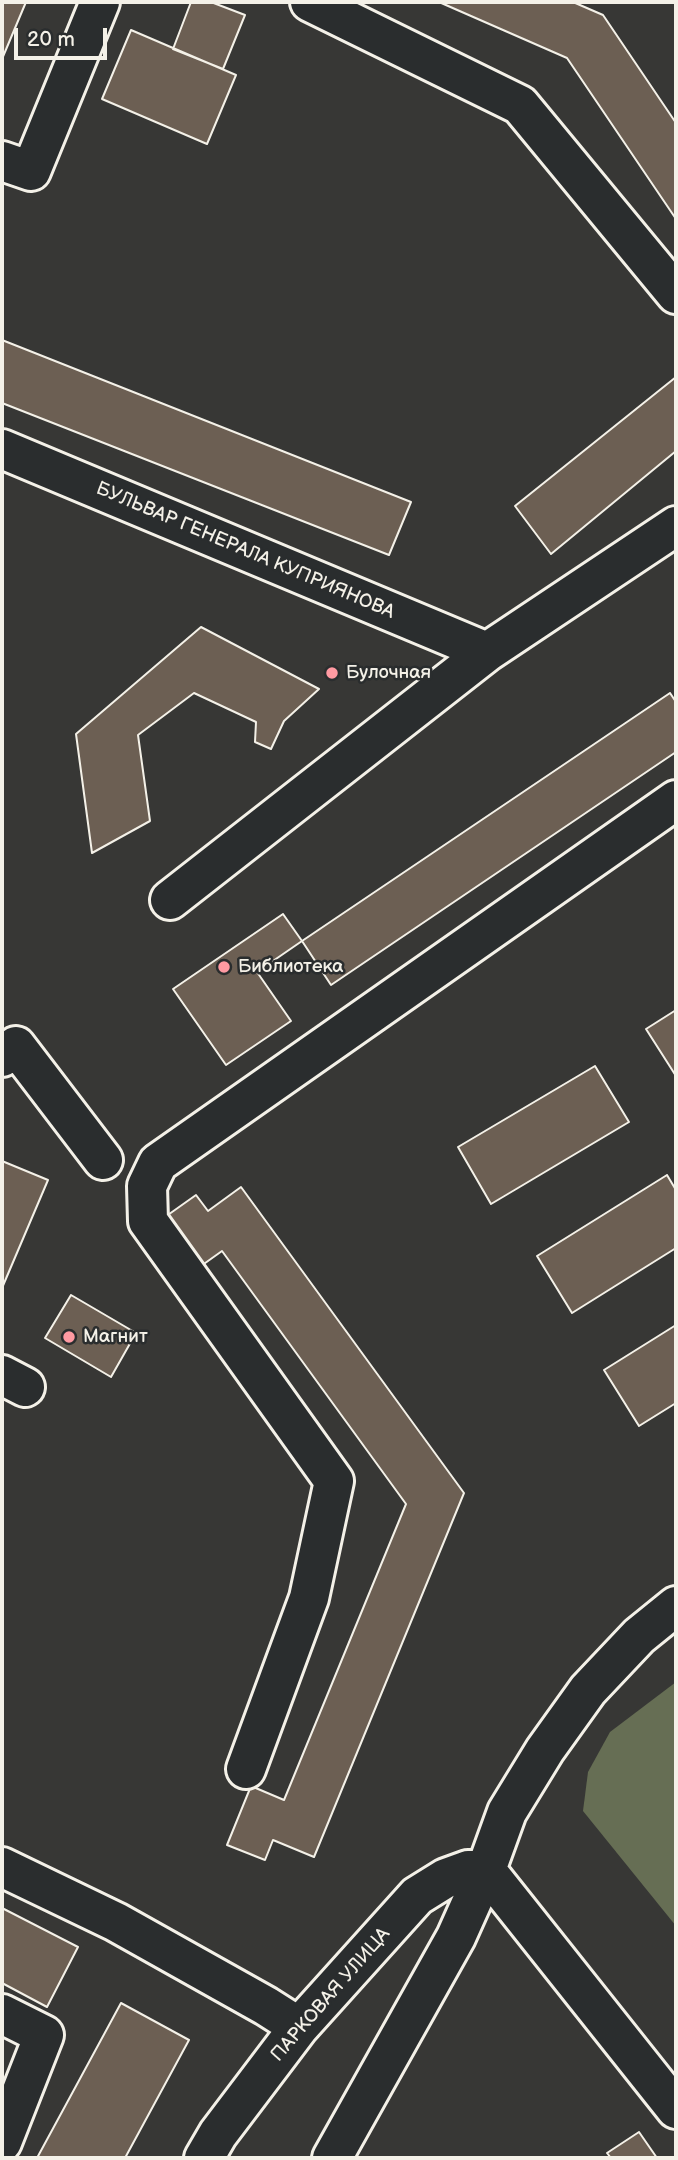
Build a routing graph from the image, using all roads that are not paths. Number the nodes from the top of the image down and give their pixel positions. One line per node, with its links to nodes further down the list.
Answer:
1 (100, 2): 3 (street)
2 (310, 2): 4 (street)
3 (2, 161)
4 (676, 294)
5 (2, 449): 7 (street, БУЛЬВАР ГЕНЕРАЛА КУПРИЯНОВА)
6 (675, 528): 7 (street)
7 (487, 652): 9 (street)
8 (676, 800): 13 (street)
9 (170, 900)
10 (2, 1057): 11 (street)
11 (103, 1160)
12 (676, 1606): 15 (street)
13 (246, 1769)
14 (2, 1867): 17 (street)
15 (485, 1870): 17 (street, ПАРКОВАЯ УЛИЦА); 18 (street); 21 (street)
16 (2, 2014): 19 (street)
17 (299, 2027): 20 (street, ПАРКОВАЯ УЛИЦА)
18 (676, 2109)
19 (2, 2142)
20 (204, 2158)
21 (332, 2158)

